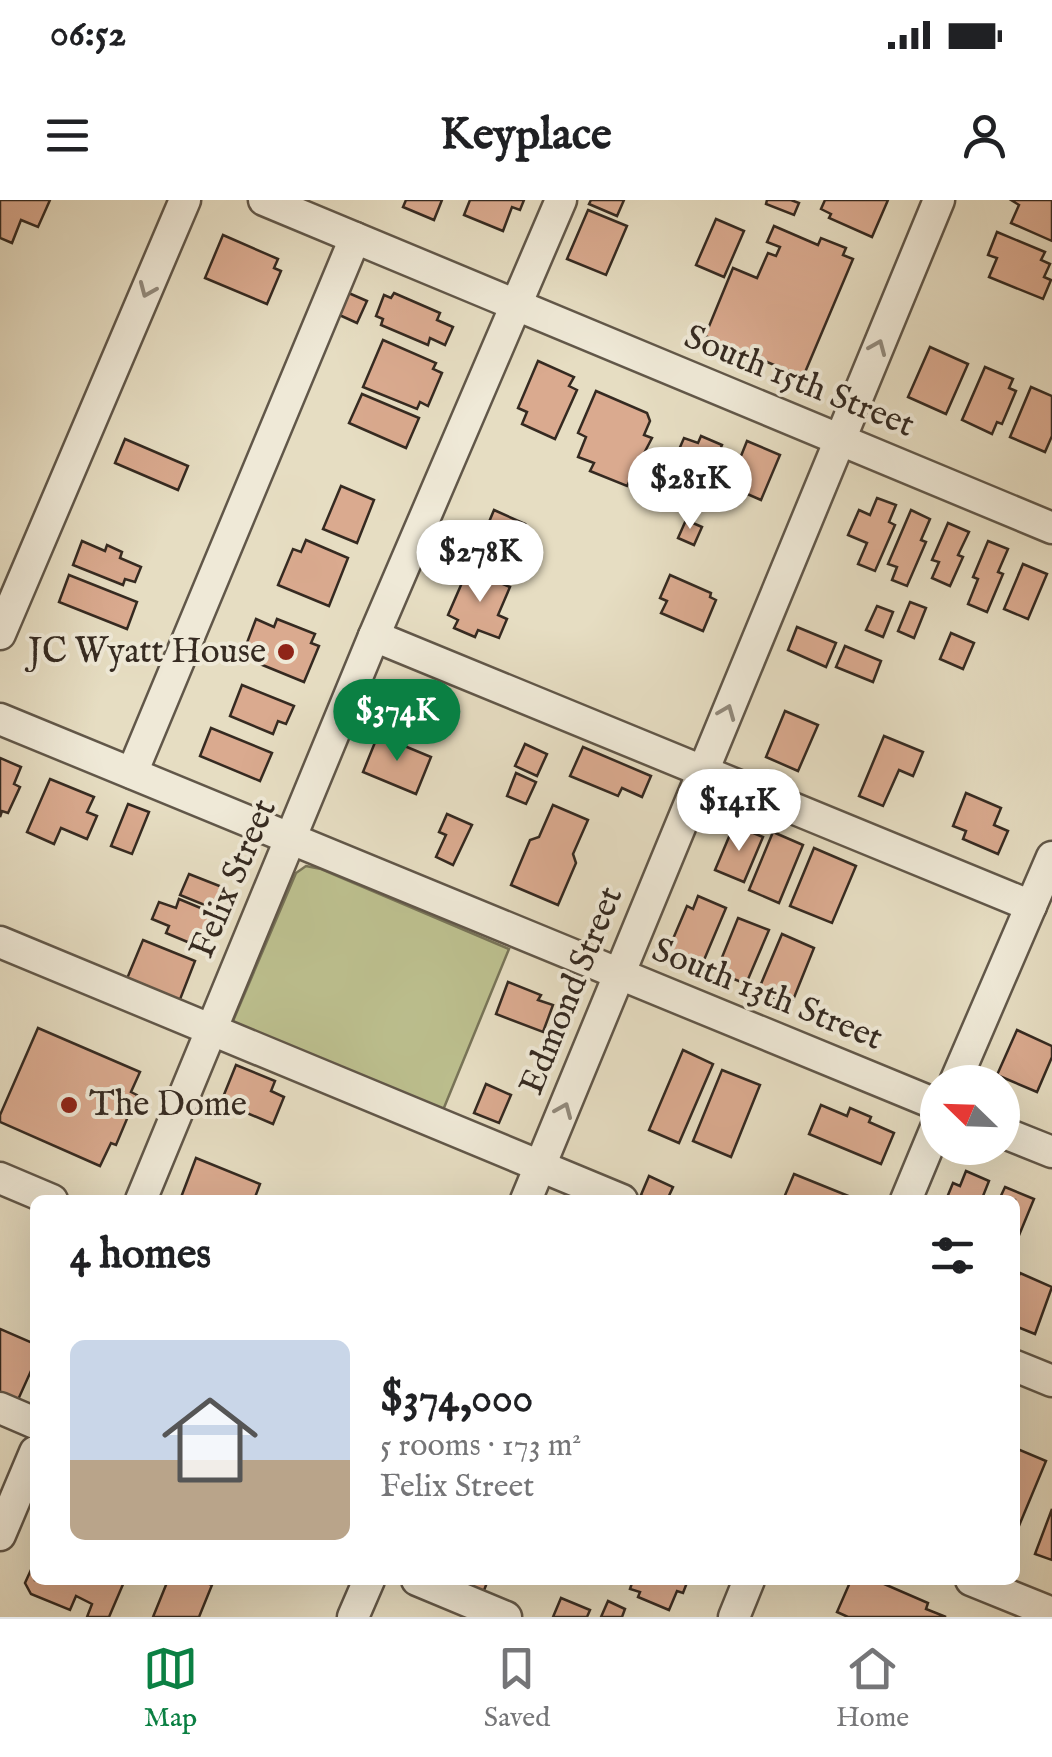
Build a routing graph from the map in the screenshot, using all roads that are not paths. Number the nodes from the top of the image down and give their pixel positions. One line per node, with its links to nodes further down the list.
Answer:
1 (185, 200): 9 (street, one-way to 9)
2 (264, 200): 5 (street, South 15th Street)
3 (561, 200): 6 (street, Felix Street)
4 (940, 200): 7 (street, Edmond Street, one-way to 4)
5 (355, 238): 6 (street, South 15th Street); 12 (street)
6 (516, 306): 7 (street, South 15th Street); 10 (street, Felix Street)
7 (840, 439): 8 (street, South 15th Street); 13 (street, Edmond Street, one-way to 7)
8 (1052, 528)
9 (0, 634)
10 (374, 636): 13 (street); 14 (street, Felix Street)
11 (0, 718): 12 (street, South 13th Street)
12 (132, 773): 14 (street, South 13th Street)
13 (702, 773): 16 (street); 18 (street, Edmond Street)
14 (292, 838): 18 (street, South 13th Street); 19 (street, Felix Street)
15 (1052, 856): 16 (street)
16 (1031, 906): 20 (street)
17 (0, 942): 19 (street)
18 (620, 975): 21 (street, South 13th Street); 24 (street, Edmond Street, one-way to 18)
19 (211, 1030): 24 (street); 28 (street, Felix Street)
20 (962, 1065)
21 (920, 1098)
22 (1020, 1139): 23 (street)
23 (1052, 1152)
24 (541, 1165): 29 (street, Edmond Street); 30 (street)
25 (921, 1165): 31 (street)
26 (0, 1178): 27 (street)
27 (40, 1195)
28 (143, 1195)
29 (528, 1195)
30 (610, 1195)
31 (908, 1195)
32 (1020, 1368): 33 (street)
33 (1052, 1381)
34 (0, 1408): 35 (street)
35 (30, 1420)
36 (30, 1464): 37 (street)
37 (0, 1535)
38 (367, 1585): 43 (street)
39 (428, 1585): 44 (street)
40 (747, 1585): 45 (street)
41 (984, 1585): 42 (street)
42 (1052, 1613)
43 (353, 1617)
44 (506, 1617)
45 (734, 1617)

